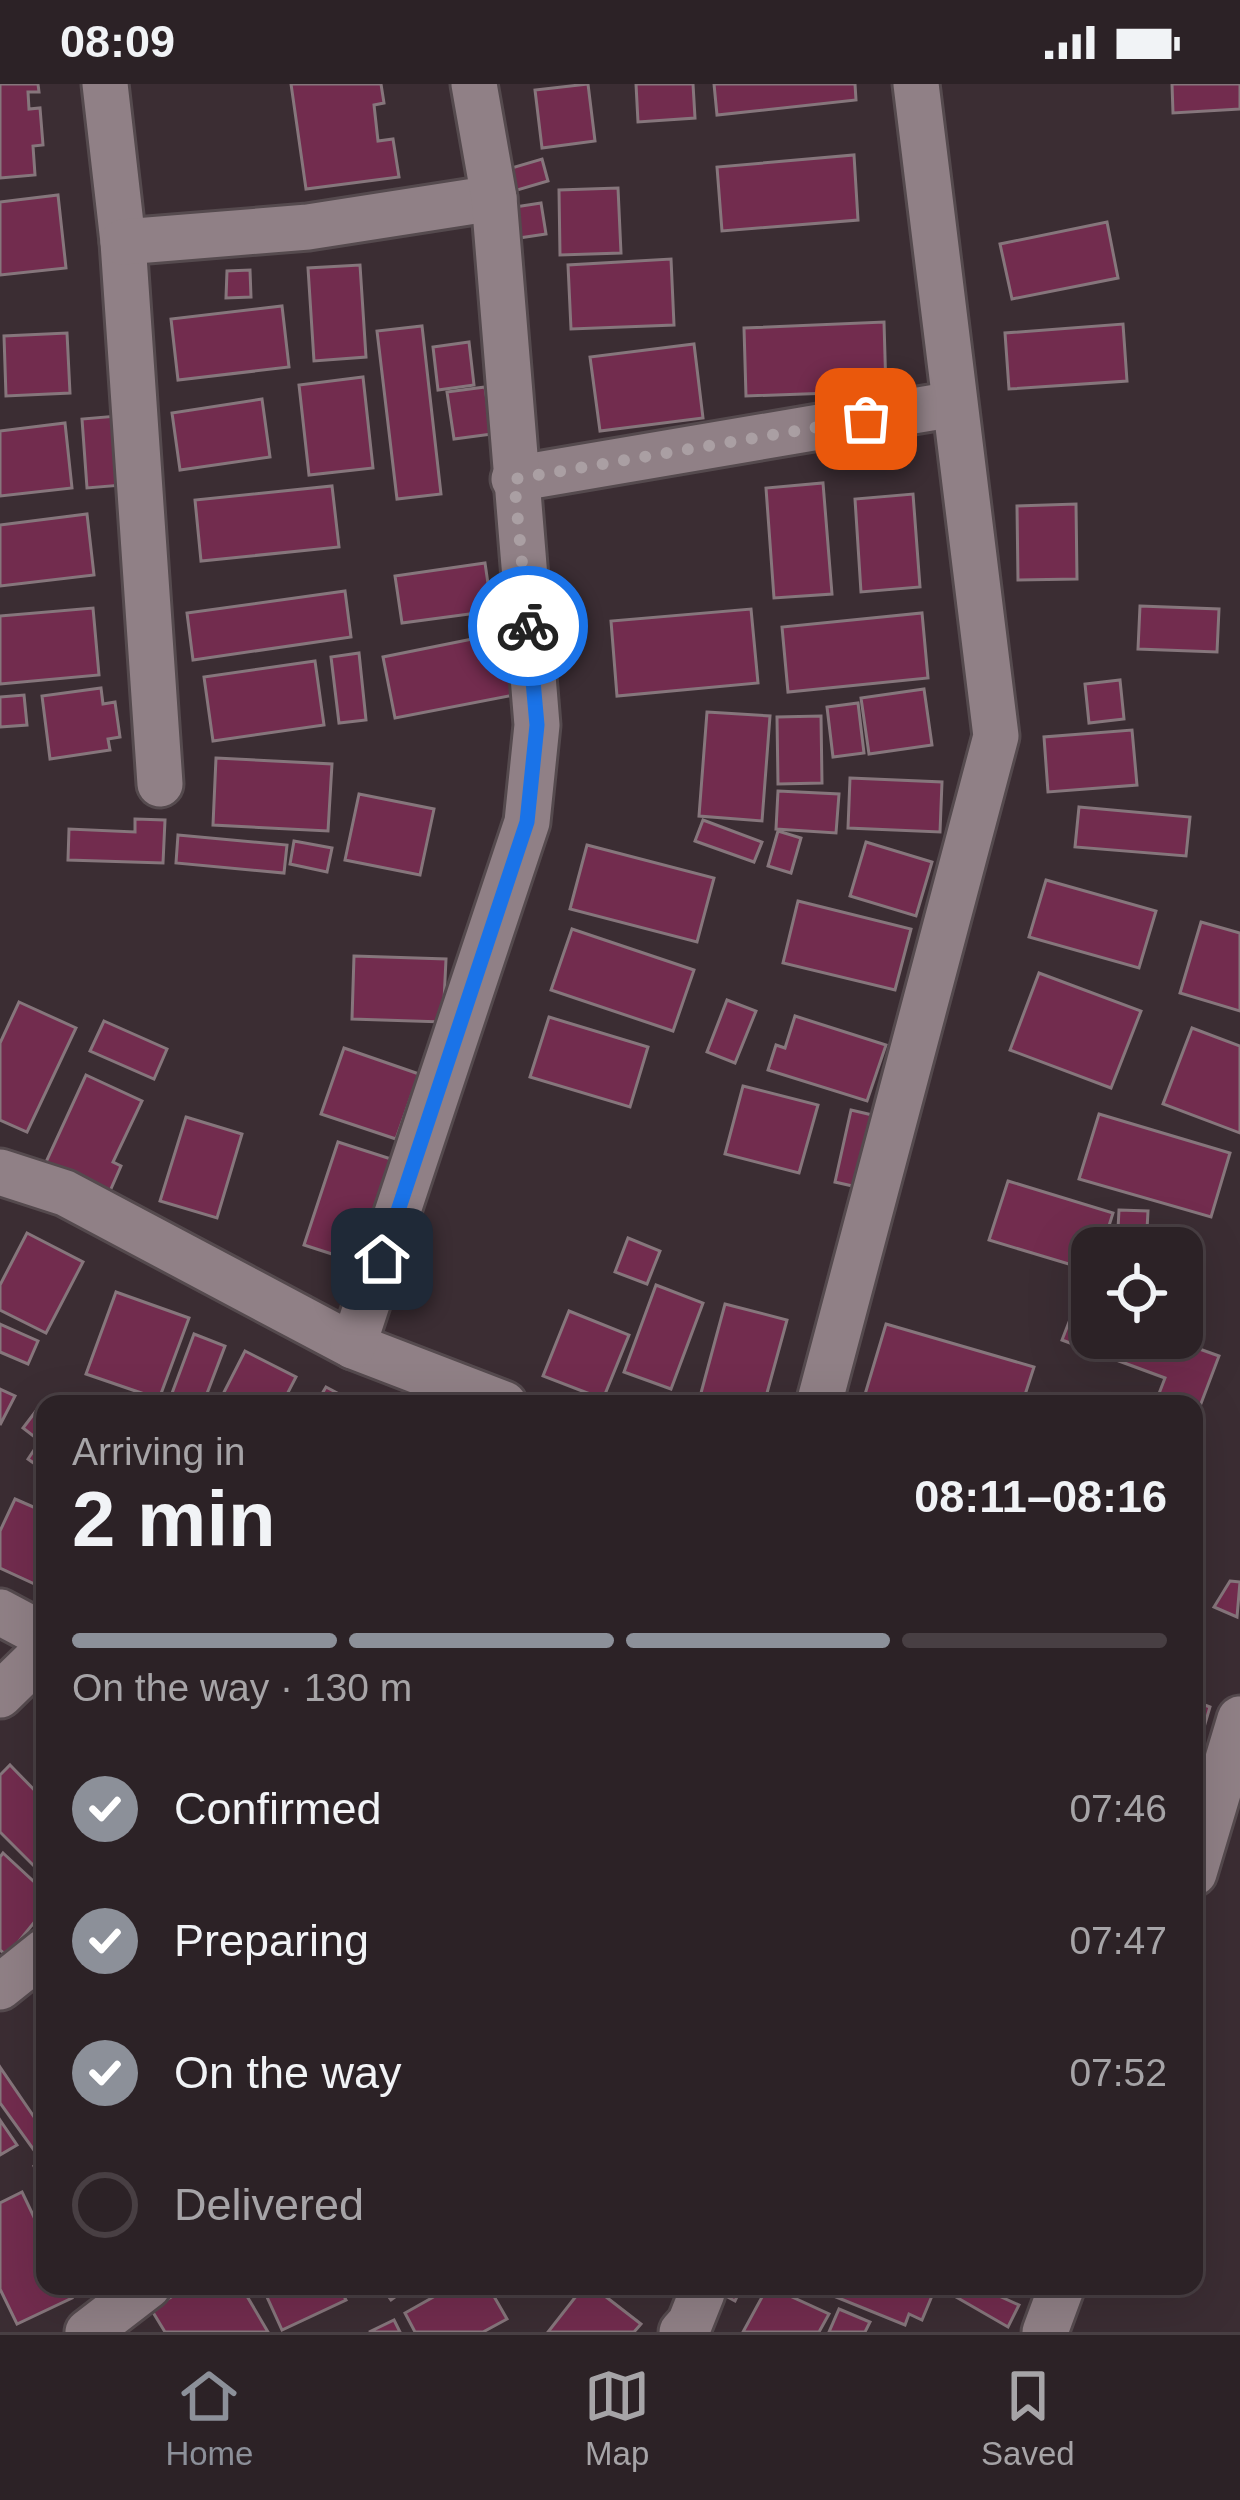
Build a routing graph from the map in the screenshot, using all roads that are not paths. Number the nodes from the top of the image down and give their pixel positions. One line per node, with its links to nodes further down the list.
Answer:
1 (105, 84): 5 (street)
2 (474, 84): 4 (street)
3 (916, 84): 6 (street)
4 (494, 198): 5 (street); 7 (street)
5 (123, 242): 8 (street)
6 (954, 404): 7 (street); 12 (street)
7 (514, 479): 10 (street)
8 (160, 784)
9 (0, 1172): 10 (street)
10 (353, 1346): 11 (street)
11 (481, 1395)
12 (821, 1395)
13 (0, 1612): 14 (street)
14 (36, 1631)
15 (36, 1660): 16 (street)
16 (0, 1695)
17 (1240, 1719): 18 (street)
18 (1203, 1843)
19 (36, 1958): 20 (street)
20 (0, 1987)
21 (136, 2295): 24 (street)
22 (701, 2295): 25 (street)
23 (1059, 2295): 26 (street)
24 (88, 2332)
25 (682, 2332)
26 (1046, 2332)

